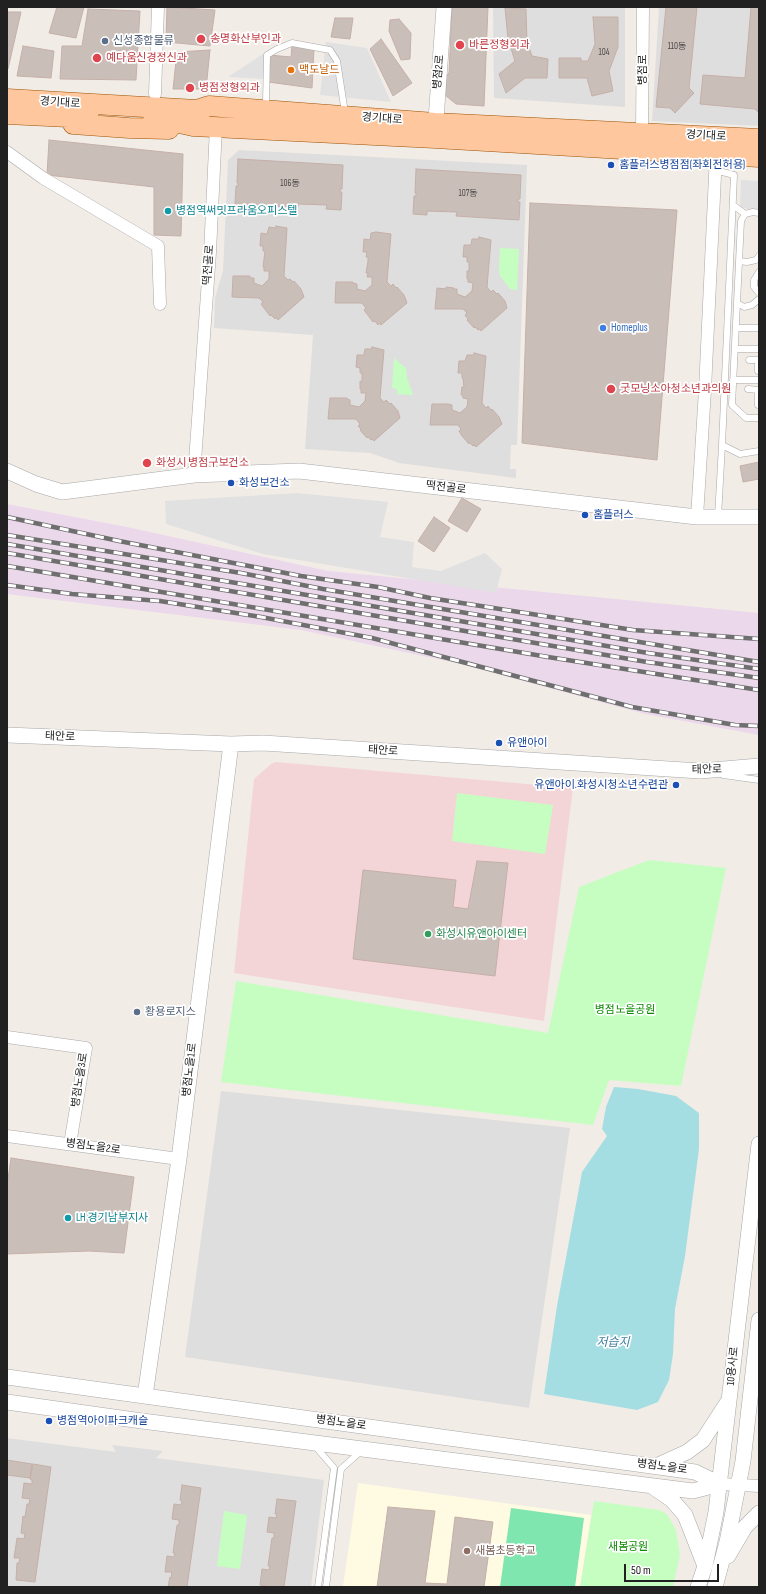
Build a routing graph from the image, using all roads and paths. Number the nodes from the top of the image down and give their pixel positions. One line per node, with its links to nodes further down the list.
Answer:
1 (158, 7): 5 (street)
2 (444, 7): 14 (street, 병점2로)
3 (643, 7): 15 (street, 병점로)
4 (7, 87): 5 (main road)
5 (155, 94): 7 (main road)
6 (7, 99): 7 (main road, 경기대로)
7 (208, 106): 8 (main road, 경기대로)
8 (261, 110): 10 (main road, 경기대로); 10 (lane)
9 (7, 114): 12 (main road, 경기대로)
10 (346, 116): 14 (main road, 경기대로)
11 (7, 120): 12 (main road, 경기대로)
12 (193, 126): 13 (main road, 경기대로)
13 (216, 127): 14 (main road, 경기대로); 46 (street, 떡전골로)
14 (435, 130): 15 (main road, 경기대로); 19 (main road, 경기대로)
15 (642, 132): 16 (main road, 경기대로)
16 (759, 139)
17 (7, 152): 29 (street)
18 (759, 157): 19 (main road, 경기대로)
19 (716, 162): 20 (lane); 48 (street)
20 (733, 205): 22 (lane); 43 (lane)
21 (759, 213): 22 (lane)
22 (745, 214): 24 (lane)
23 (759, 256): 24 (lane)
24 (739, 261): 28 (lane)
25 (759, 272): 26 (lane)
26 (759, 293)
27 (759, 299): 28 (lane)
28 (737, 303): 30 (lane)
29 (160, 304)
30 (736, 328): 31 (lane); 32 (lane)
31 (759, 328)
32 (735, 349): 33 (lane); 37 (lane)
33 (759, 349)
34 (749, 360): 35 (lane)
35 (759, 360): 36 (lane)
36 (758, 371)
37 (733, 380): 38 (lane); 42 (lane)
38 (759, 380)
39 (748, 389): 40 (lane)
40 (758, 390): 41 (lane)
41 (758, 405)
42 (759, 418)
43 (722, 445): 44 (lane); 49 (lane)
44 (759, 451)
45 (7, 471): 46 (street, 떡전골로)
46 (194, 476): 48 (street, 떡전골로)
47 (759, 517): 49 (street, 떡전골로)
48 (697, 518): 49 (street, 떡전골로)
49 (718, 518)
50 (7, 735): 51 (street, 태안로)
51 (231, 744): 54 (street, 태안로); 61 (street, 병점노을1로)
52 (759, 766): 53 (street, 태안로)
53 (744, 769): 54 (street, 태안로); 55 (lane)
54 (700, 771): 56 (lane)
55 (759, 774)
56 (759, 780)
57 (7, 1037): 59 (street, 병점노을3로)
58 (7, 1136): 59 (street, 병점노을2로)
59 (70, 1144): 61 (street, 병점노을2로)
60 (759, 1144): 66 (street, 10용사로)
61 (179, 1159): 65 (street, 병점노을1로)
62 (759, 1320): 67 (street, 10용사로)
63 (7, 1377): 64 (street, 병점노을로)
64 (62, 1384): 65 (street, 병점노을로); 70 (street)
65 (146, 1396): 69 (street, 병점노을로)
66 (730, 1399): 75 (street); 76 (street, 10용사로)
67 (751, 1401): 71 (street); 77 (street, 10용사로)
68 (7, 1402): 70 (street, 병점노을로)
69 (234, 1408): 72 (street); 75 (street, 병점노을로)
70 (56, 1409): 72 (street, 병점노을로)
71 (759, 1429)
72 (229, 1432): 73 (street, 병점노을로)
73 (313, 1443): 74 (street, 병점노을로); 83 (lane)
74 (363, 1449): 78 (street, 병점노을로); 84 (lane)
75 (654, 1466): 76 (street, 병점노을로); 78 (street)
76 (720, 1484): 77 (street); 78 (street, 병점노을로); 81 (street, 10용사로)
77 (739, 1485): 79 (street); 82 (street, 10용사로)
78 (651, 1486): 81 (street)
79 (759, 1486)
80 (759, 1513): 82 (street)
81 (706, 1559): 82 (street); 85 (street, 10용사로)
82 (722, 1563): 86 (street, 10용사로)
83 (318, 1587)
84 (326, 1587)
85 (698, 1587)
86 (715, 1587)

